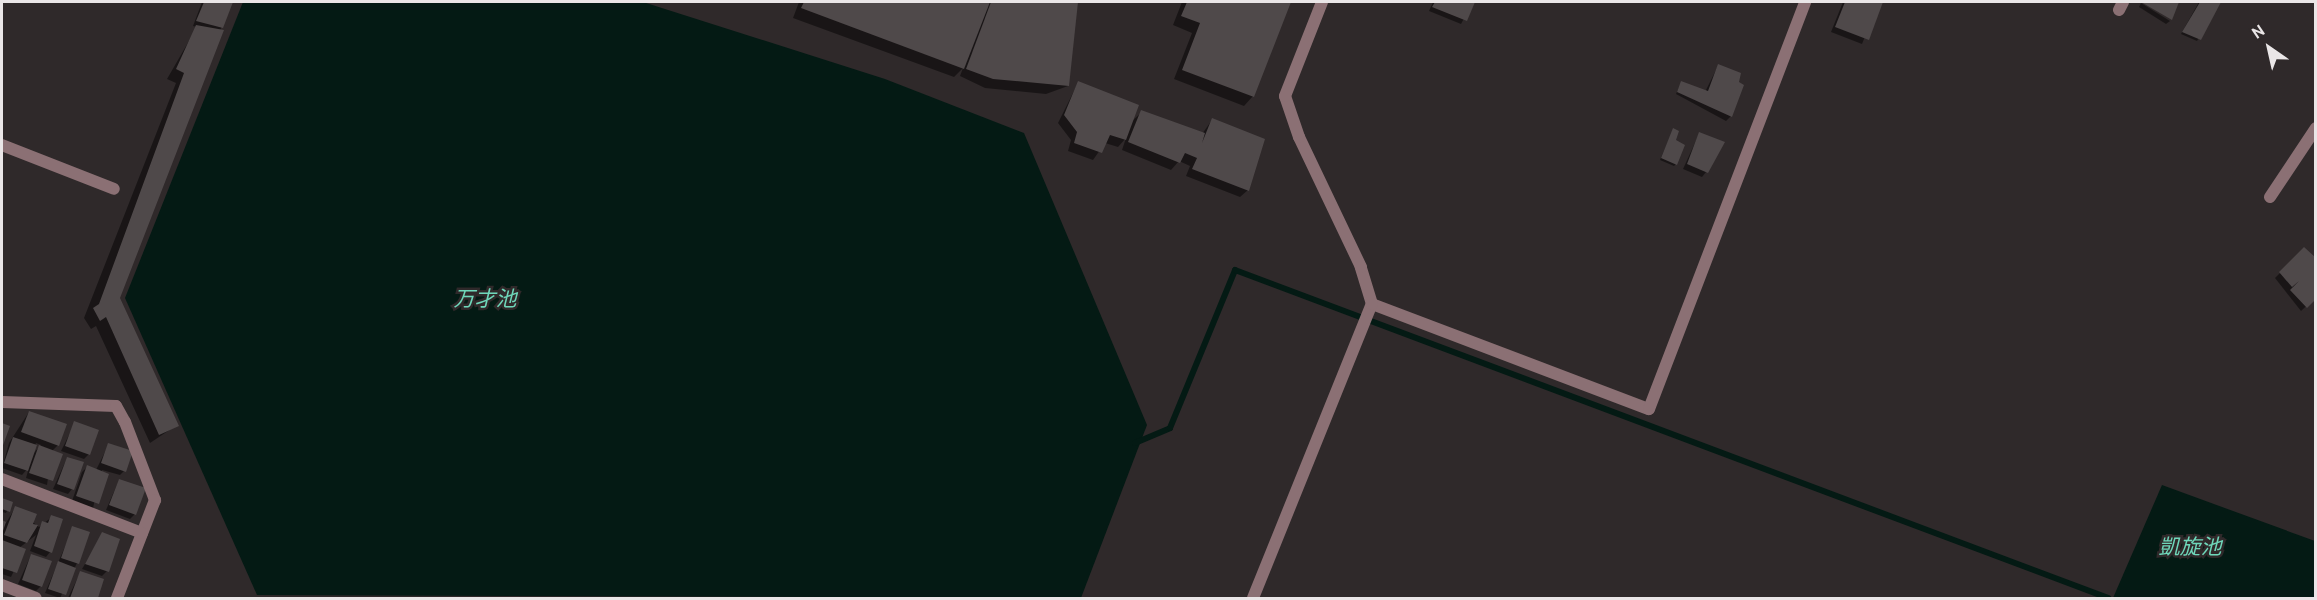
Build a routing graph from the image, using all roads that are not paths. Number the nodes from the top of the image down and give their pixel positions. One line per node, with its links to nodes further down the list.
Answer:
1 (1322, 2): 7 (street)
2 (1805, 2): 7 (street)
3 (2316, 128): 6 (street)
4 (2, 145): 5 (street)
5 (114, 189)
6 (2270, 197)
7 (1372, 304): 14 (street)
8 (2, 402): 10 (street)
9 (2, 479): 10 (street)
10 (142, 532): 13 (street)
11 (2, 585): 12 (street)
12 (36, 598)
13 (117, 598)
14 (1253, 598)

